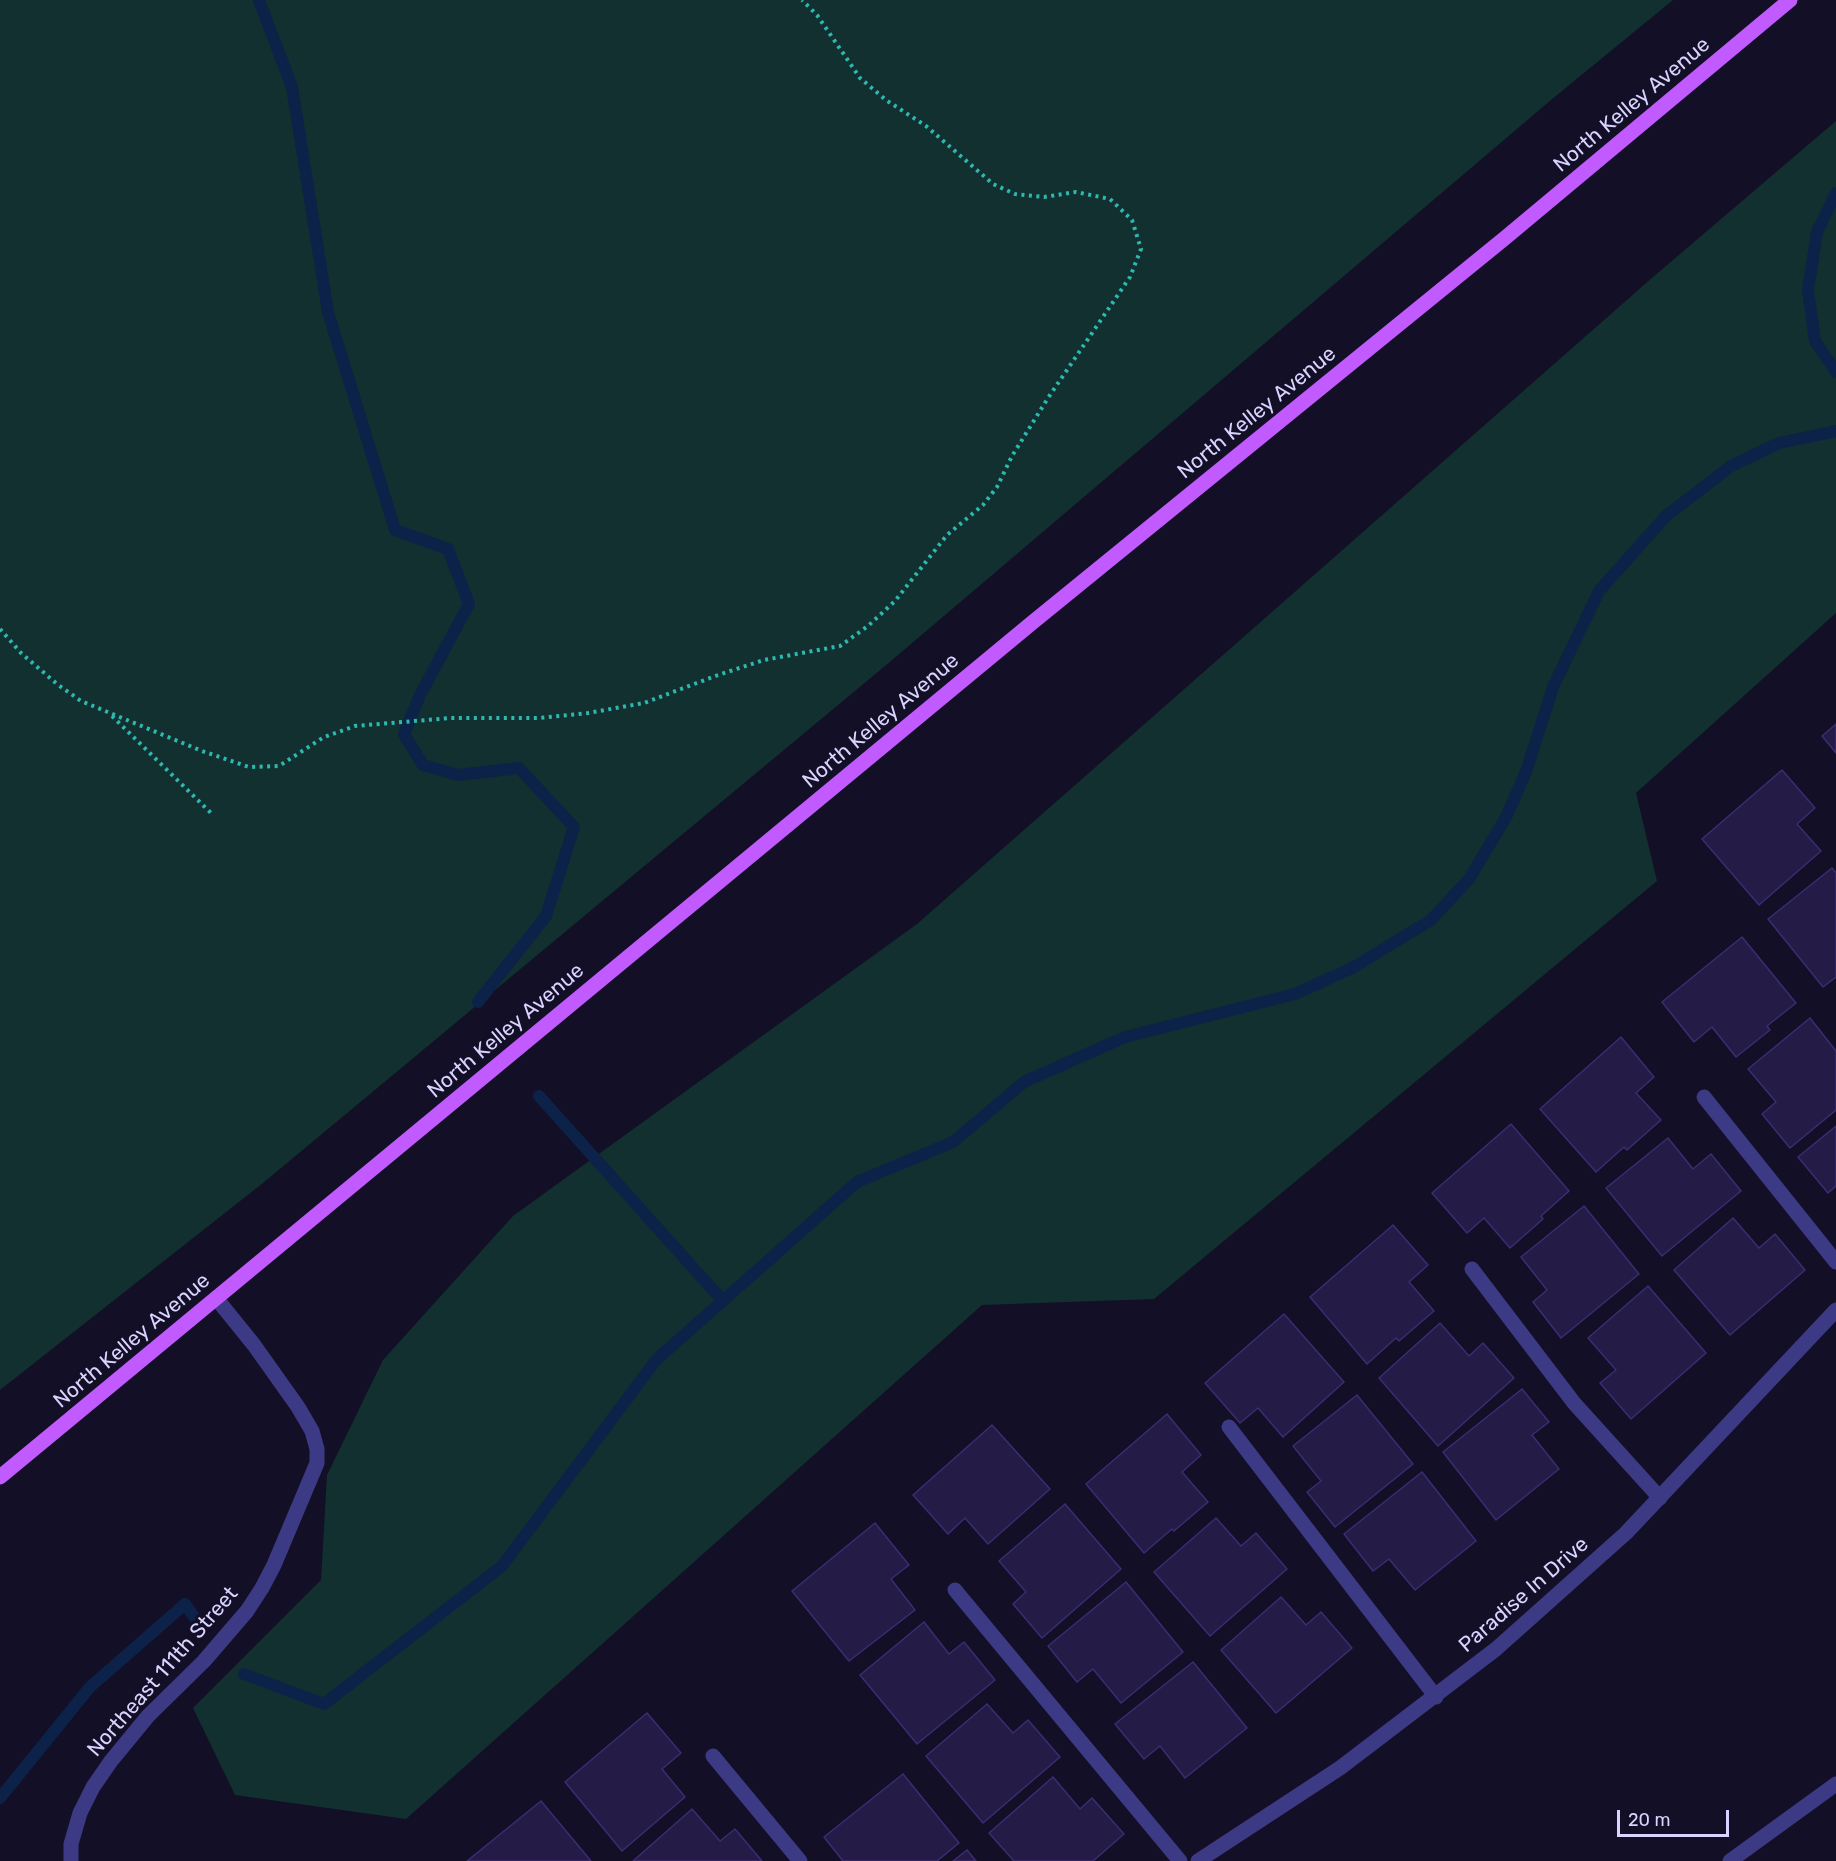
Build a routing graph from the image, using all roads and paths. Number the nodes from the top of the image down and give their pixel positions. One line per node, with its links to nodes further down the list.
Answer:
1 (802, 0): 4 (path)
2 (1790, 0): 9 (main road, North Kelley Avenue)
3 (0, 629): 4 (path)
4 (110, 713): 5 (path)
5 (212, 814)
6 (1704, 1097): 7 (street)
7 (1836, 1262)
8 (1472, 1269): 13 (street)
9 (216, 1298): 12 (main road, North Kelley Avenue); 18 (street, Northeast 111th Street)
10 (1836, 1310): 13 (street, Paradise In Drive)
11 (1229, 1427): 15 (street)
12 (0, 1478)
13 (1660, 1498): 15 (street, Paradise In Drive)
14 (955, 1590): 20 (street)
15 (1436, 1697): 21 (street, Paradise In Drive)
16 (713, 1756): 19 (street)
17 (1836, 1784): 22 (street)
18 (71, 1861)
19 (800, 1861)
20 (1180, 1861)
21 (1198, 1861)
22 (1730, 1861)

